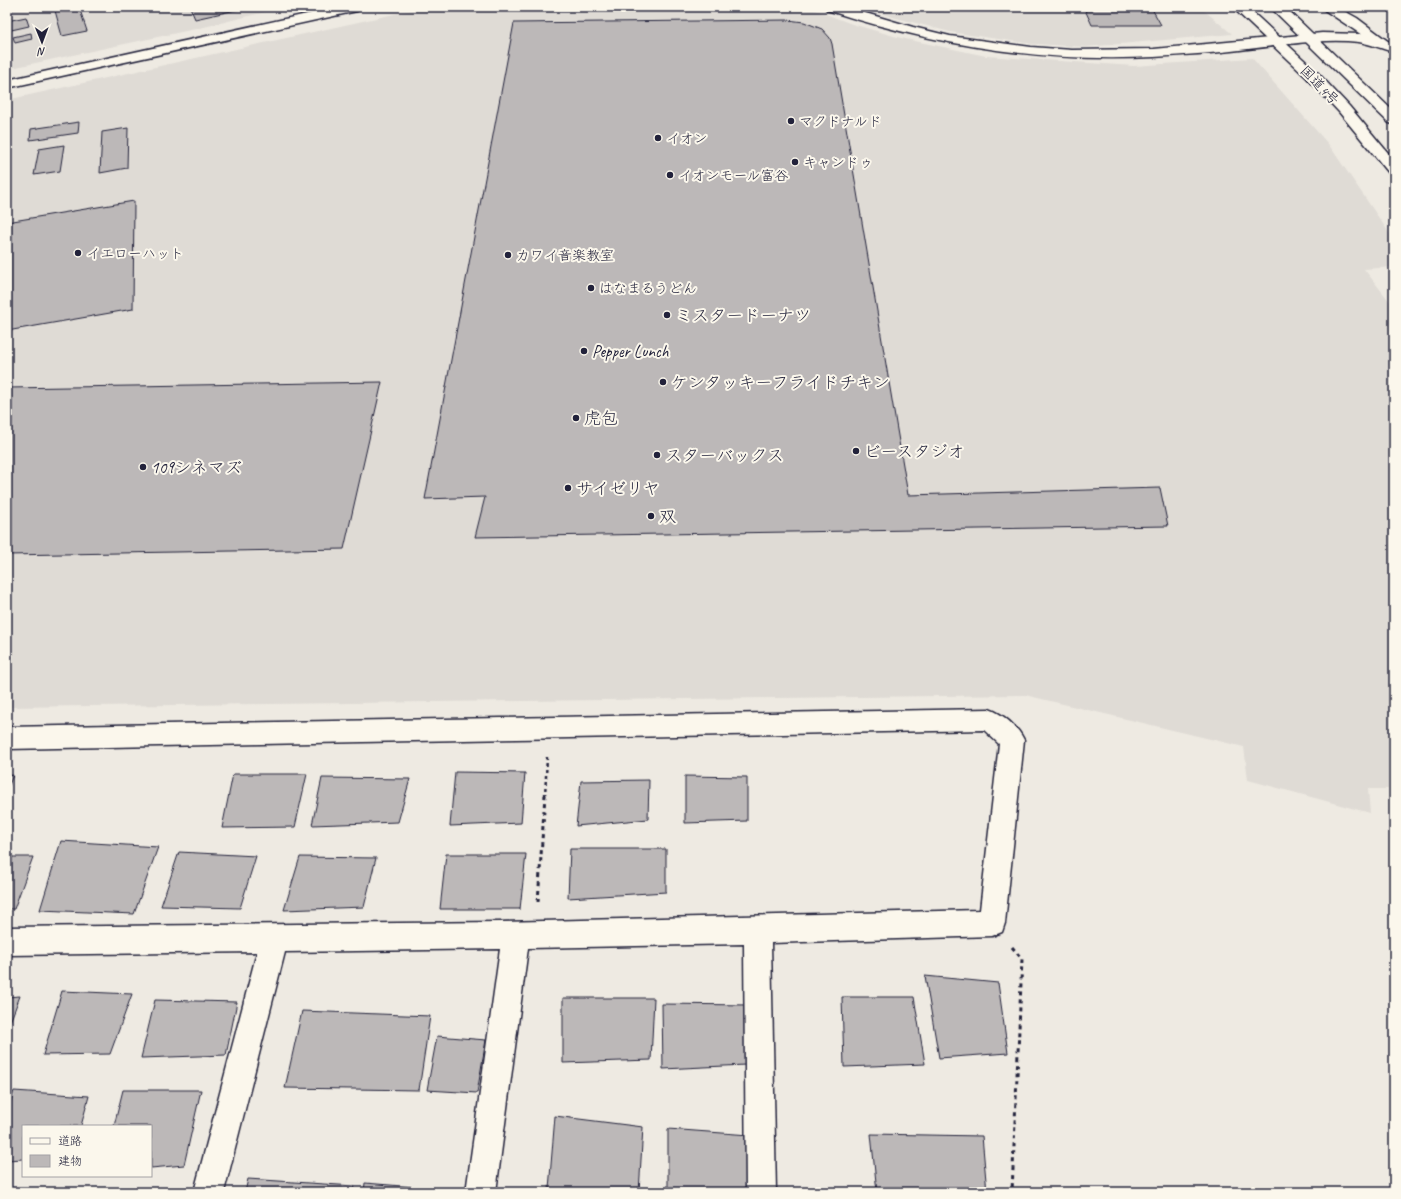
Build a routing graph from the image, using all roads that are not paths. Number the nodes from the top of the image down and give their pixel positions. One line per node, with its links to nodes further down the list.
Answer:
1 (357, 7): 9 (main road)
2 (832, 7): 7 (main road)
3 (1239, 7): 7 (main road, 国道4号)
4 (1277, 7): 6 (main road, 国道4号)
5 (1326, 7): 8 (main road)
6 (1311, 38): 7 (main road); 8 (main road); 10 (main road, 国道4号)
7 (1276, 41): 11 (main road, 国道4号)
8 (1388, 45)
9 (7, 84)
10 (1394, 120)
11 (1394, 170)
12 (7, 738): 13 (main road)
13 (757, 931): 14 (main road); 19 (main road)
14 (526, 934): 15 (main road); 18 (main road)
15 (274, 940): 16 (main road); 17 (main road)
16 (7, 941)
17 (209, 1192)
18 (481, 1192)
19 (761, 1192)

